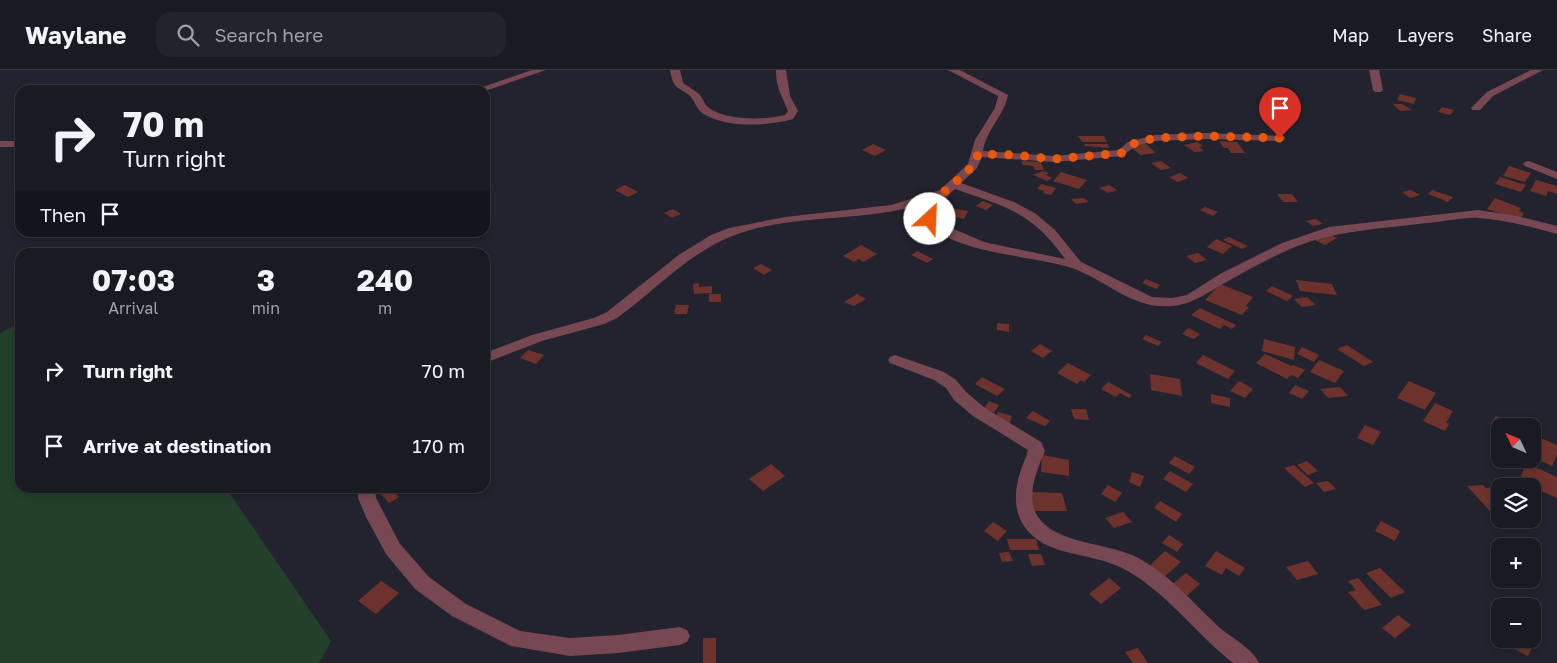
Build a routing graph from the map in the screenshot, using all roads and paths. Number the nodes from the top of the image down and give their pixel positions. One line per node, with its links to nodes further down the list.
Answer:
1 (541, 70): 7 (street)
2 (675, 70): 3 (street)
3 (781, 70)
4 (953, 70): 13 (street)
5 (1374, 70): 8 (street)
6 (1538, 70): 9 (street)
7 (490, 86)
8 (1378, 90)
9 (1476, 108)
10 (1280, 138): 13 (street)
11 (0, 144): 12 (street)
12 (15, 144)
13 (978, 154): 16 (street)
14 (1529, 164): 15 (street)
15 (1557, 176)
16 (948, 188): 18 (street); 18 (street); 19 (street)
17 (1557, 230): 18 (street)
18 (1076, 265)
19 (490, 356)
20 (895, 360): 23 (street)
21 (368, 493): 22 (street)
22 (680, 636)
23 (1249, 663)

